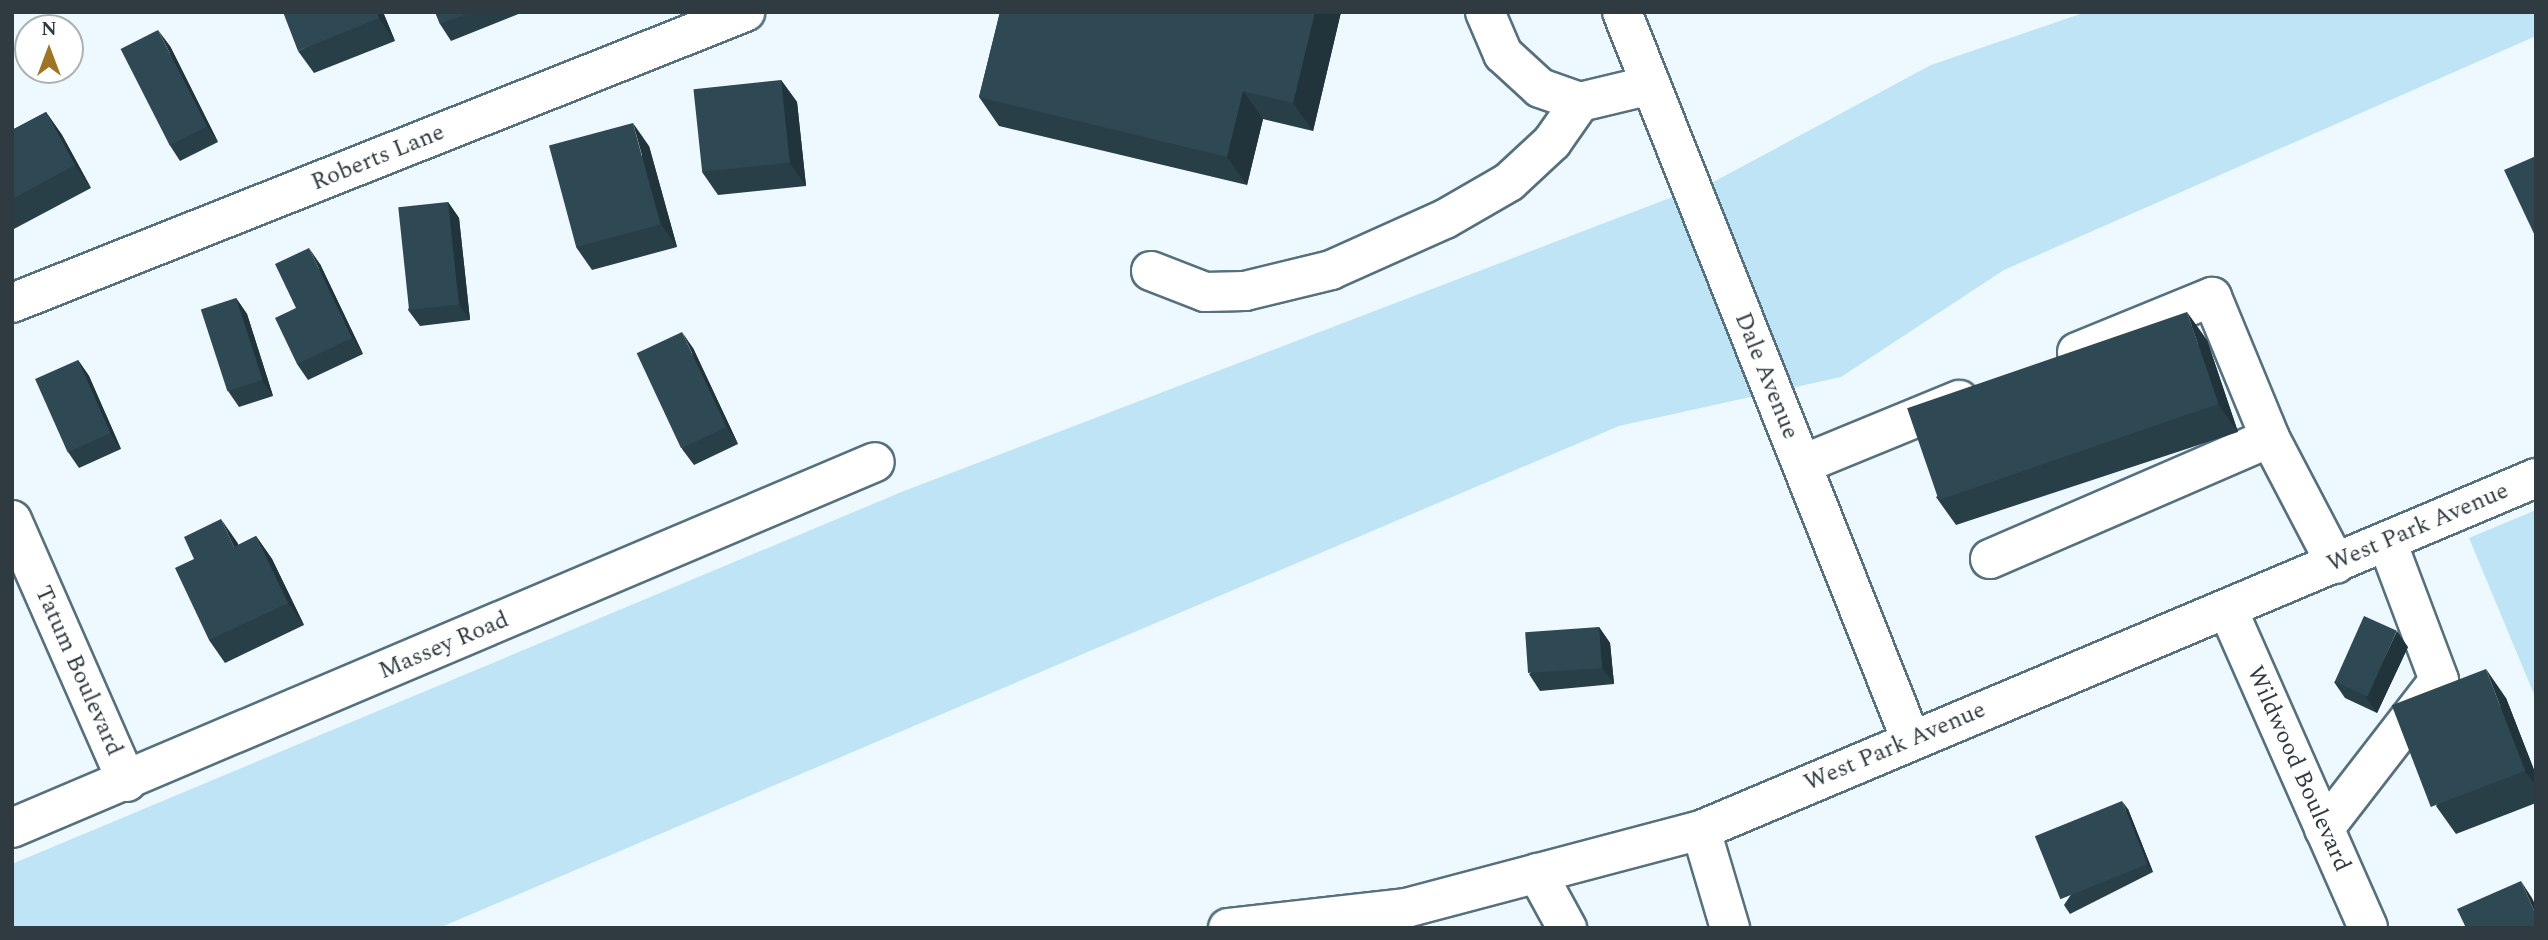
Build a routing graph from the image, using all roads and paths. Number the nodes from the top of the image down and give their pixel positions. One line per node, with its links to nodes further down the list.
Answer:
1 (744, 12): 7 (street, Roberts Lane)
2 (1485, 12): 5 (street)
3 (1622, 12): 4 (street, Dale Avenue)
4 (1651, 85): 5 (street); 12 (street, Dale Avenue)
5 (1580, 102): 6 (street)
6 (1150, 271)
7 (12, 303)
8 (2045, 365): 10 (street)
9 (1994, 386): 12 (street)
10 (2270, 438): 16 (street); 17 (street)
11 (875, 462): 20 (street, Massey Road)
12 (1802, 464): 19 (street, Dale Avenue)
13 (2536, 478): 15 (street, West Park Avenue)
14 (12, 520): 20 (street, Tatum Boulevard)
15 (2386, 542): 17 (street, West Park Avenue); 22 (street)
16 (1990, 559)
17 (2336, 564): 18 (street, West Park Avenue)
18 (2228, 610): 19 (street, West Park Avenue); 22 (street, Wildwood Boulevard)
19 (1911, 740): 23 (street, West Park Avenue)
20 (127, 782): 21 (street, Massey Road)
21 (12, 828)
22 (2324, 829): 29 (street, Wildwood Boulevard)
23 (1701, 830): 24 (street, West Park Avenue); 28 (street)
24 (1537, 873): 25 (street, West Park Avenue); 27 (street)
25 (1410, 918): 26 (street, West Park Avenue)
26 (1228, 928)
27 (1567, 928)
28 (1730, 928)
29 (2368, 928)

